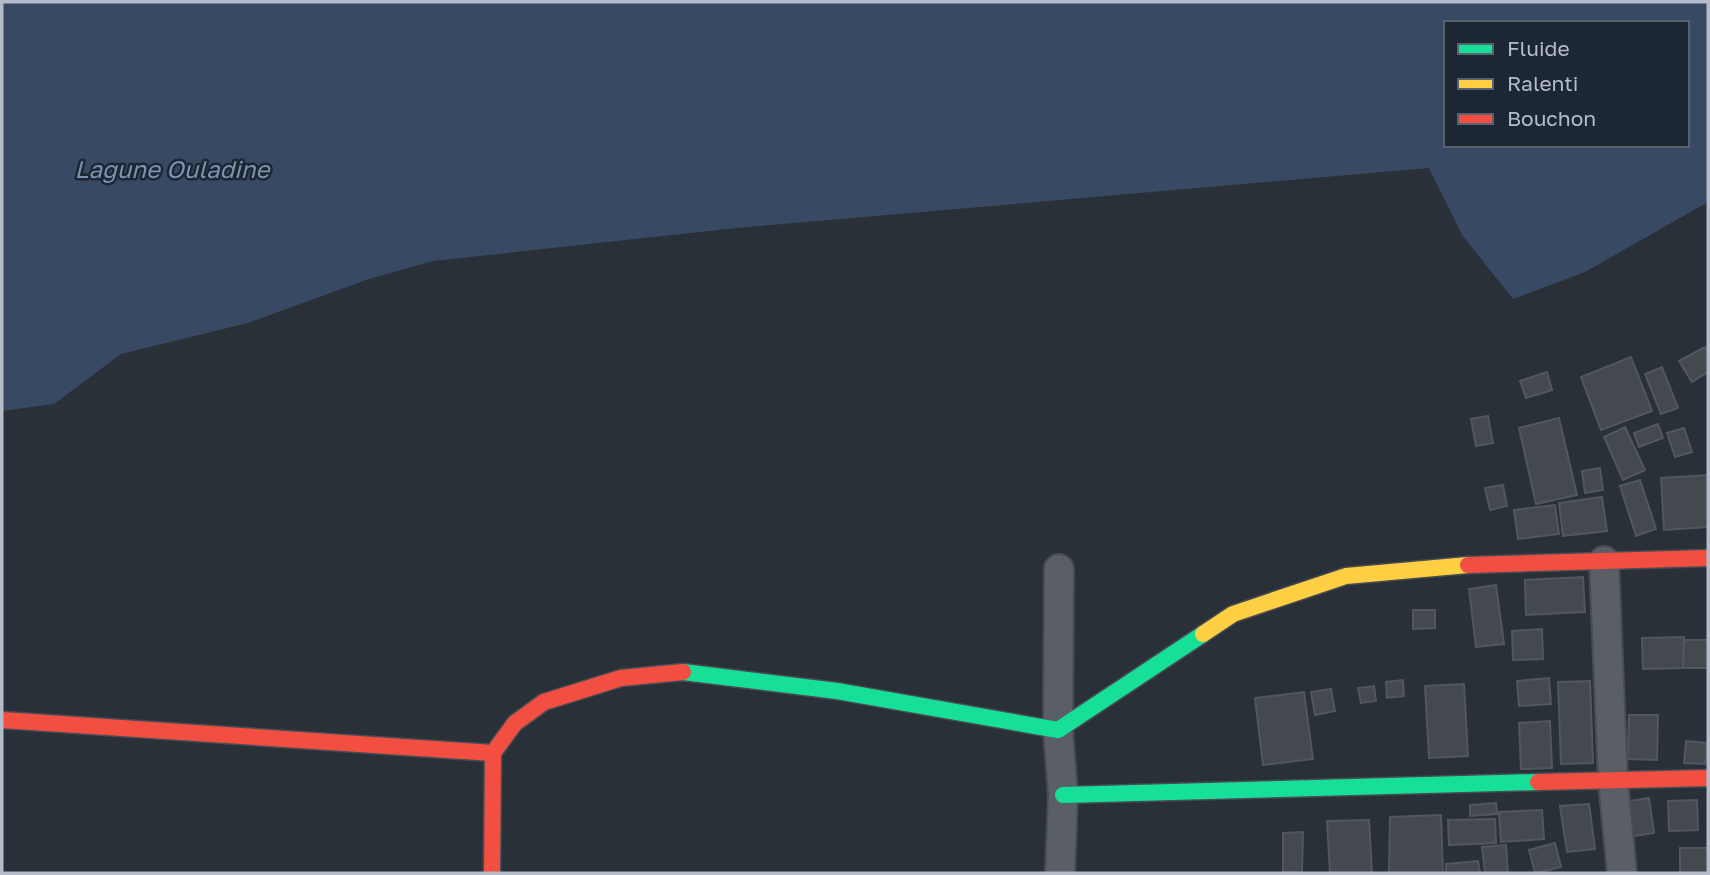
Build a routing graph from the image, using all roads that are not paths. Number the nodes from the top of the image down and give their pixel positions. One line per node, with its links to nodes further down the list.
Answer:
1 (1708, 558): 2 (street)
2 (1604, 561): 5 (street); 8 (street)
3 (1059, 569): 5 (street)
4 (2, 720): 6 (street)
5 (1058, 730): 6 (street); 9 (street)
6 (493, 753): 10 (street)
7 (1708, 778): 8 (street)
8 (1613, 781): 9 (street); 12 (street)
9 (1063, 795): 11 (street)
10 (492, 873)
11 (1060, 873)
12 (1622, 873)

